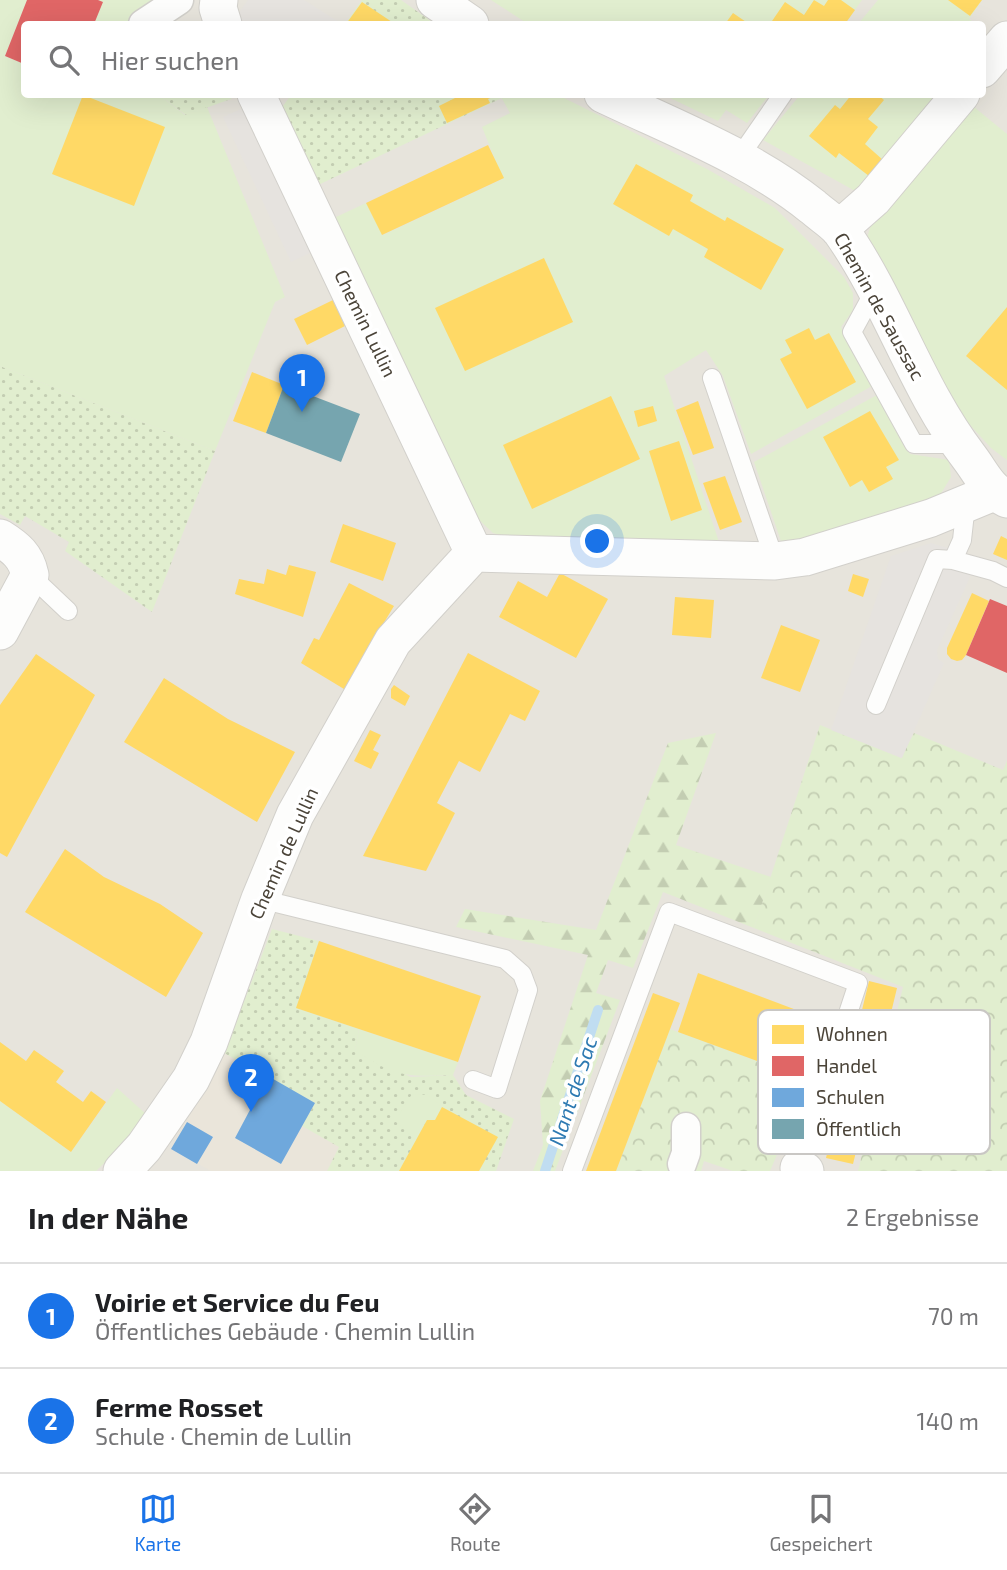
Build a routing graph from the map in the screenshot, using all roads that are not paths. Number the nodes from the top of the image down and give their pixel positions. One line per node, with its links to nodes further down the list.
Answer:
1 (178, 0): 3 (street)
2 (435, 0): 4 (street)
3 (148, 21)
4 (466, 21)
5 (1007, 40): 6 (street)
6 (986, 64)
7 (258, 98): 16 (street, Chemin Lullin)
8 (611, 98): 11 (street, Chemin de Saussac)
9 (780, 98): 11 (lane)
10 (958, 98): 12 (street)
11 (738, 159): 12 (street, Chemin de Saussac)
12 (839, 229): 14 (street, Chemin de Saussac)
13 (712, 378): 18 (lane)
14 (989, 498): 17 (lane); 18 (street)
15 (0, 538): 19 (street)
16 (474, 552): 18 (street); 24 (street, Chemin de Lullin)
17 (953, 560): 20 (lane); 23 (lane)
18 (775, 561)
19 (30, 575): 21 (lane); 22 (street)
20 (1007, 578)
21 (68, 611)
22 (0, 631)
23 (876, 705)
24 (260, 899): 26 (lane); 29 (street, Chemin de Lullin)
25 (850, 1010): 30 (lane)
26 (472, 1080)
27 (687, 1126): 28 (street)
28 (687, 1169)
29 (122, 1171)
30 (572, 1171)

